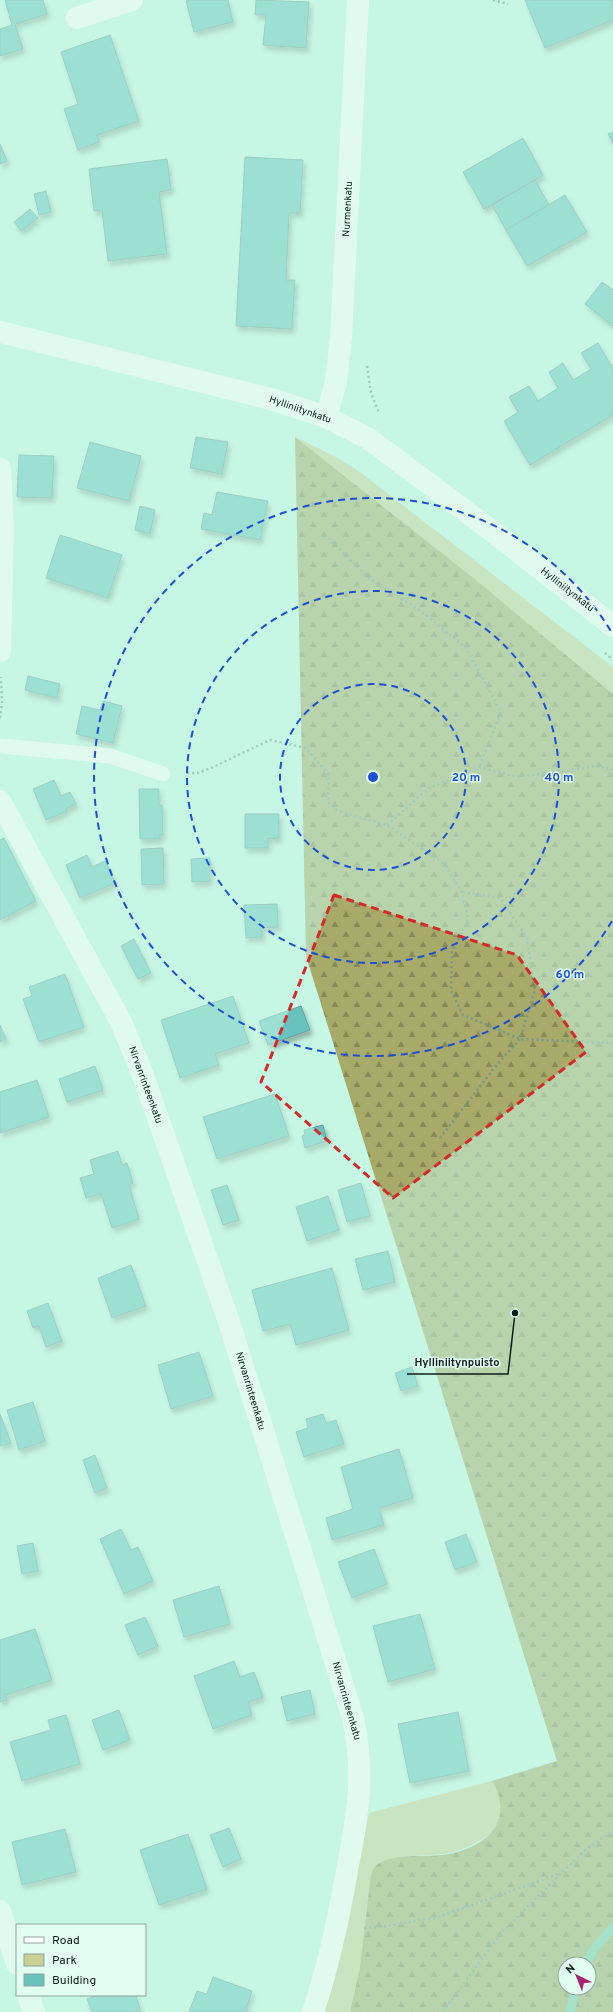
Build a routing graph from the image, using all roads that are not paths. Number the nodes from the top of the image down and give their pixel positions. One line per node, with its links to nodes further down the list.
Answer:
1 (132, 0): 3 (street)
2 (358, 0): 5 (street, Nurmenkatu)
3 (77, 18)
4 (0, 332): 5 (street, Hylliniitynkatu)
5 (326, 417): 7 (street, Hylliniitynkatu)
6 (0, 469): 8 (street)
7 (613, 626)
8 (0, 651)
9 (0, 746): 10 (lane)
10 (163, 774)
11 (0, 802): 16 (street, Nirvanrinteenkatu)
12 (0, 1911): 13 (street)
13 (16, 1961)
14 (28, 1996): 15 (street)
15 (34, 2012)
16 (313, 2012)

